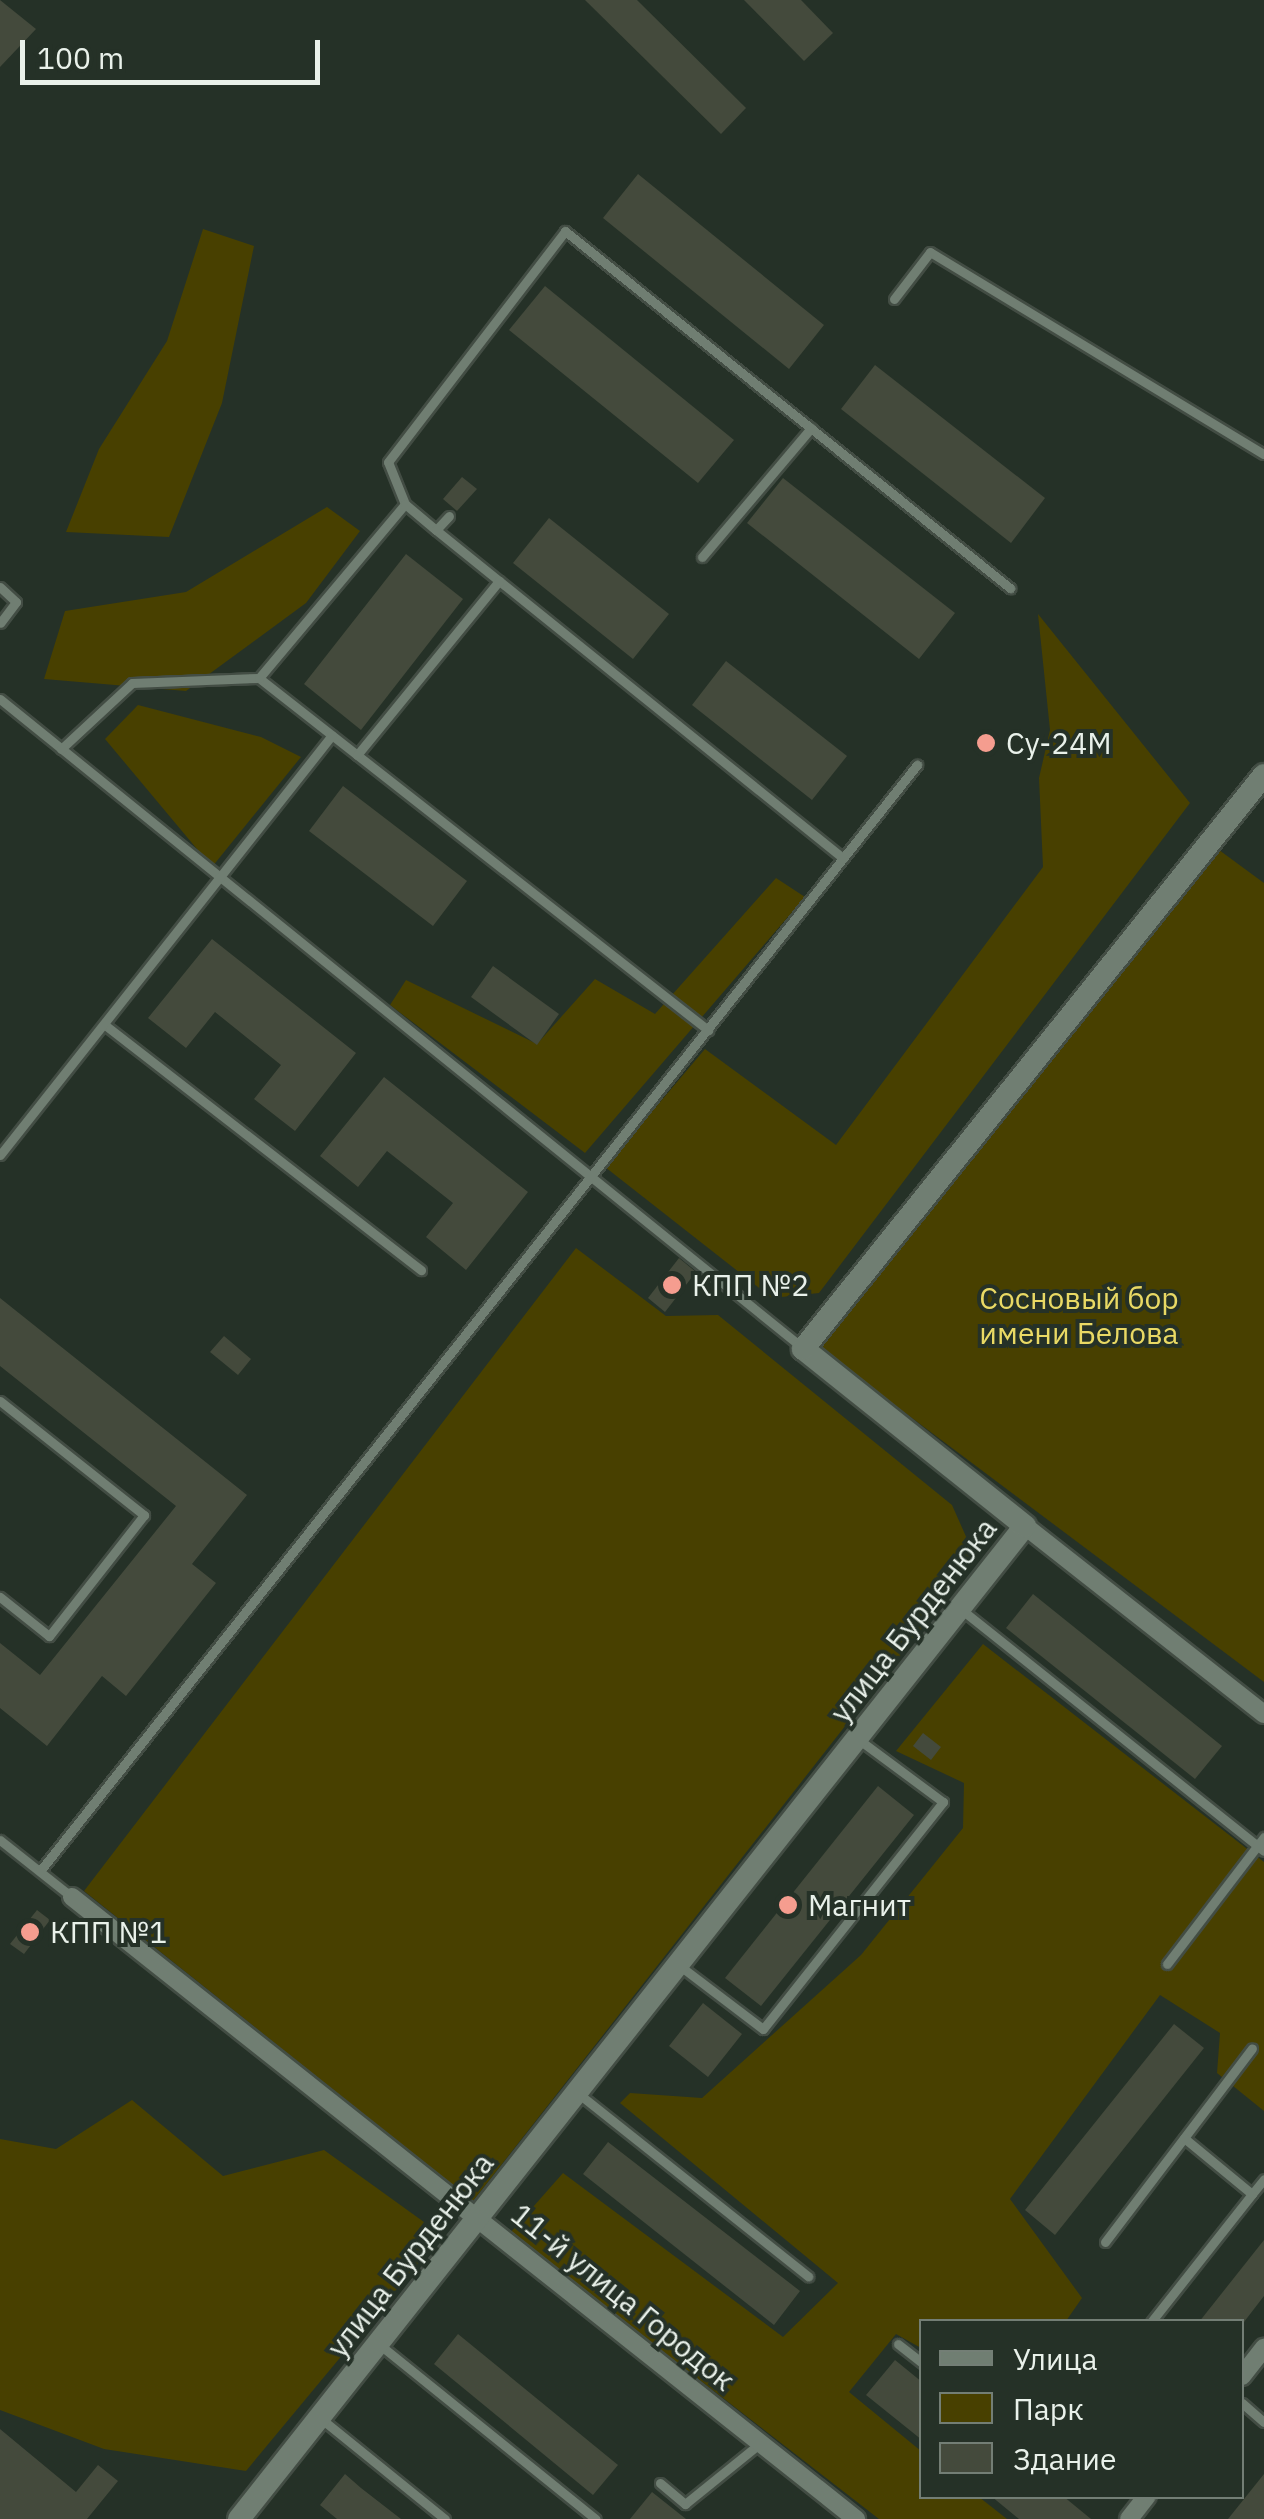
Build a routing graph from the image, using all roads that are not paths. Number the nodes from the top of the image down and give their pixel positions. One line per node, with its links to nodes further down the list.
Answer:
1 (894, 298): 3 (lane)
2 (811, 428): 4 (lane); 7 (lane); 10 (lane)
3 (1264, 454)
4 (405, 504): 6 (lane); 12 (lane)
5 (449, 516): 6 (lane)
6 (436, 530): 8 (lane)
7 (702, 558)
8 (499, 581): 16 (lane); 19 (lane)
9 (0, 587): 11 (lane)
10 (1010, 588)
11 (0, 623)
12 (259, 678): 14 (lane); 15 (lane)
13 (0, 700): 15 (lane)
14 (332, 735): 16 (lane); 20 (lane)
15 (60, 749): 20 (lane)
16 (357, 755): 22 (lane)
17 (917, 766): 19 (lane)
18 (1264, 775): 26 (street)
19 (843, 858): 22 (lane)
20 (221, 876): 21 (lane); 24 (lane)
21 (105, 1025): 23 (lane); 25 (lane)
22 (708, 1030): 24 (lane)
23 (0, 1156)
24 (594, 1174): 26 (lane); 35 (lane)
25 (421, 1270)
26 (803, 1349): 28 (street, улица Бурденюка)
27 (0, 1400): 29 (lane)
28 (1025, 1526): 30 (street, улица Бурденюка); 31 (street)
29 (0, 1597)
30 (960, 1608): 32 (street, улица Бурденюка); 34 (lane)
31 (1264, 1714)
32 (857, 1738): 37 (street, улица Бурденюка); 37 (lane)
33 (0, 1840): 35 (lane)
34 (1262, 1844): 38 (lane)
35 (40, 1872): 36 (lane)
36 (72, 1897): 44 (street, 11-й улица Городок)
37 (678, 1964): 40 (street, улица Бурденюка)
38 (1167, 1964)
39 (1252, 2048): 41 (lane)
40 (576, 2092): 44 (street, улица Бурденюка); 46 (lane)
41 (1184, 2138): 43 (lane); 45 (lane)
42 (1264, 2179): 43 (lane)
43 (1252, 2194): 47 (lane)
44 (478, 2216): 48 (street, улица Бурденюка); 56 (street, 11-й улица Городок)
45 (1105, 2242)
46 (808, 2276)
47 (1153, 2319)
48 (378, 2343): 54 (street, улица Бурденюка); 60 (lane)
49 (898, 2344): 51 (lane)
50 (1264, 2348): 52 (street)
51 (919, 2361)
52 (1244, 2373)
53 (1244, 2405): 55 (lane)
54 (319, 2418): 58 (street, улица Бурденюка); 59 (lane)
55 (1264, 2422)
56 (761, 2442): 57 (lane); 61 (street, 11-й улица Городок)
57 (660, 2483)
58 (239, 2519)
59 (446, 2519)
60 (595, 2519)
61 (856, 2519)

